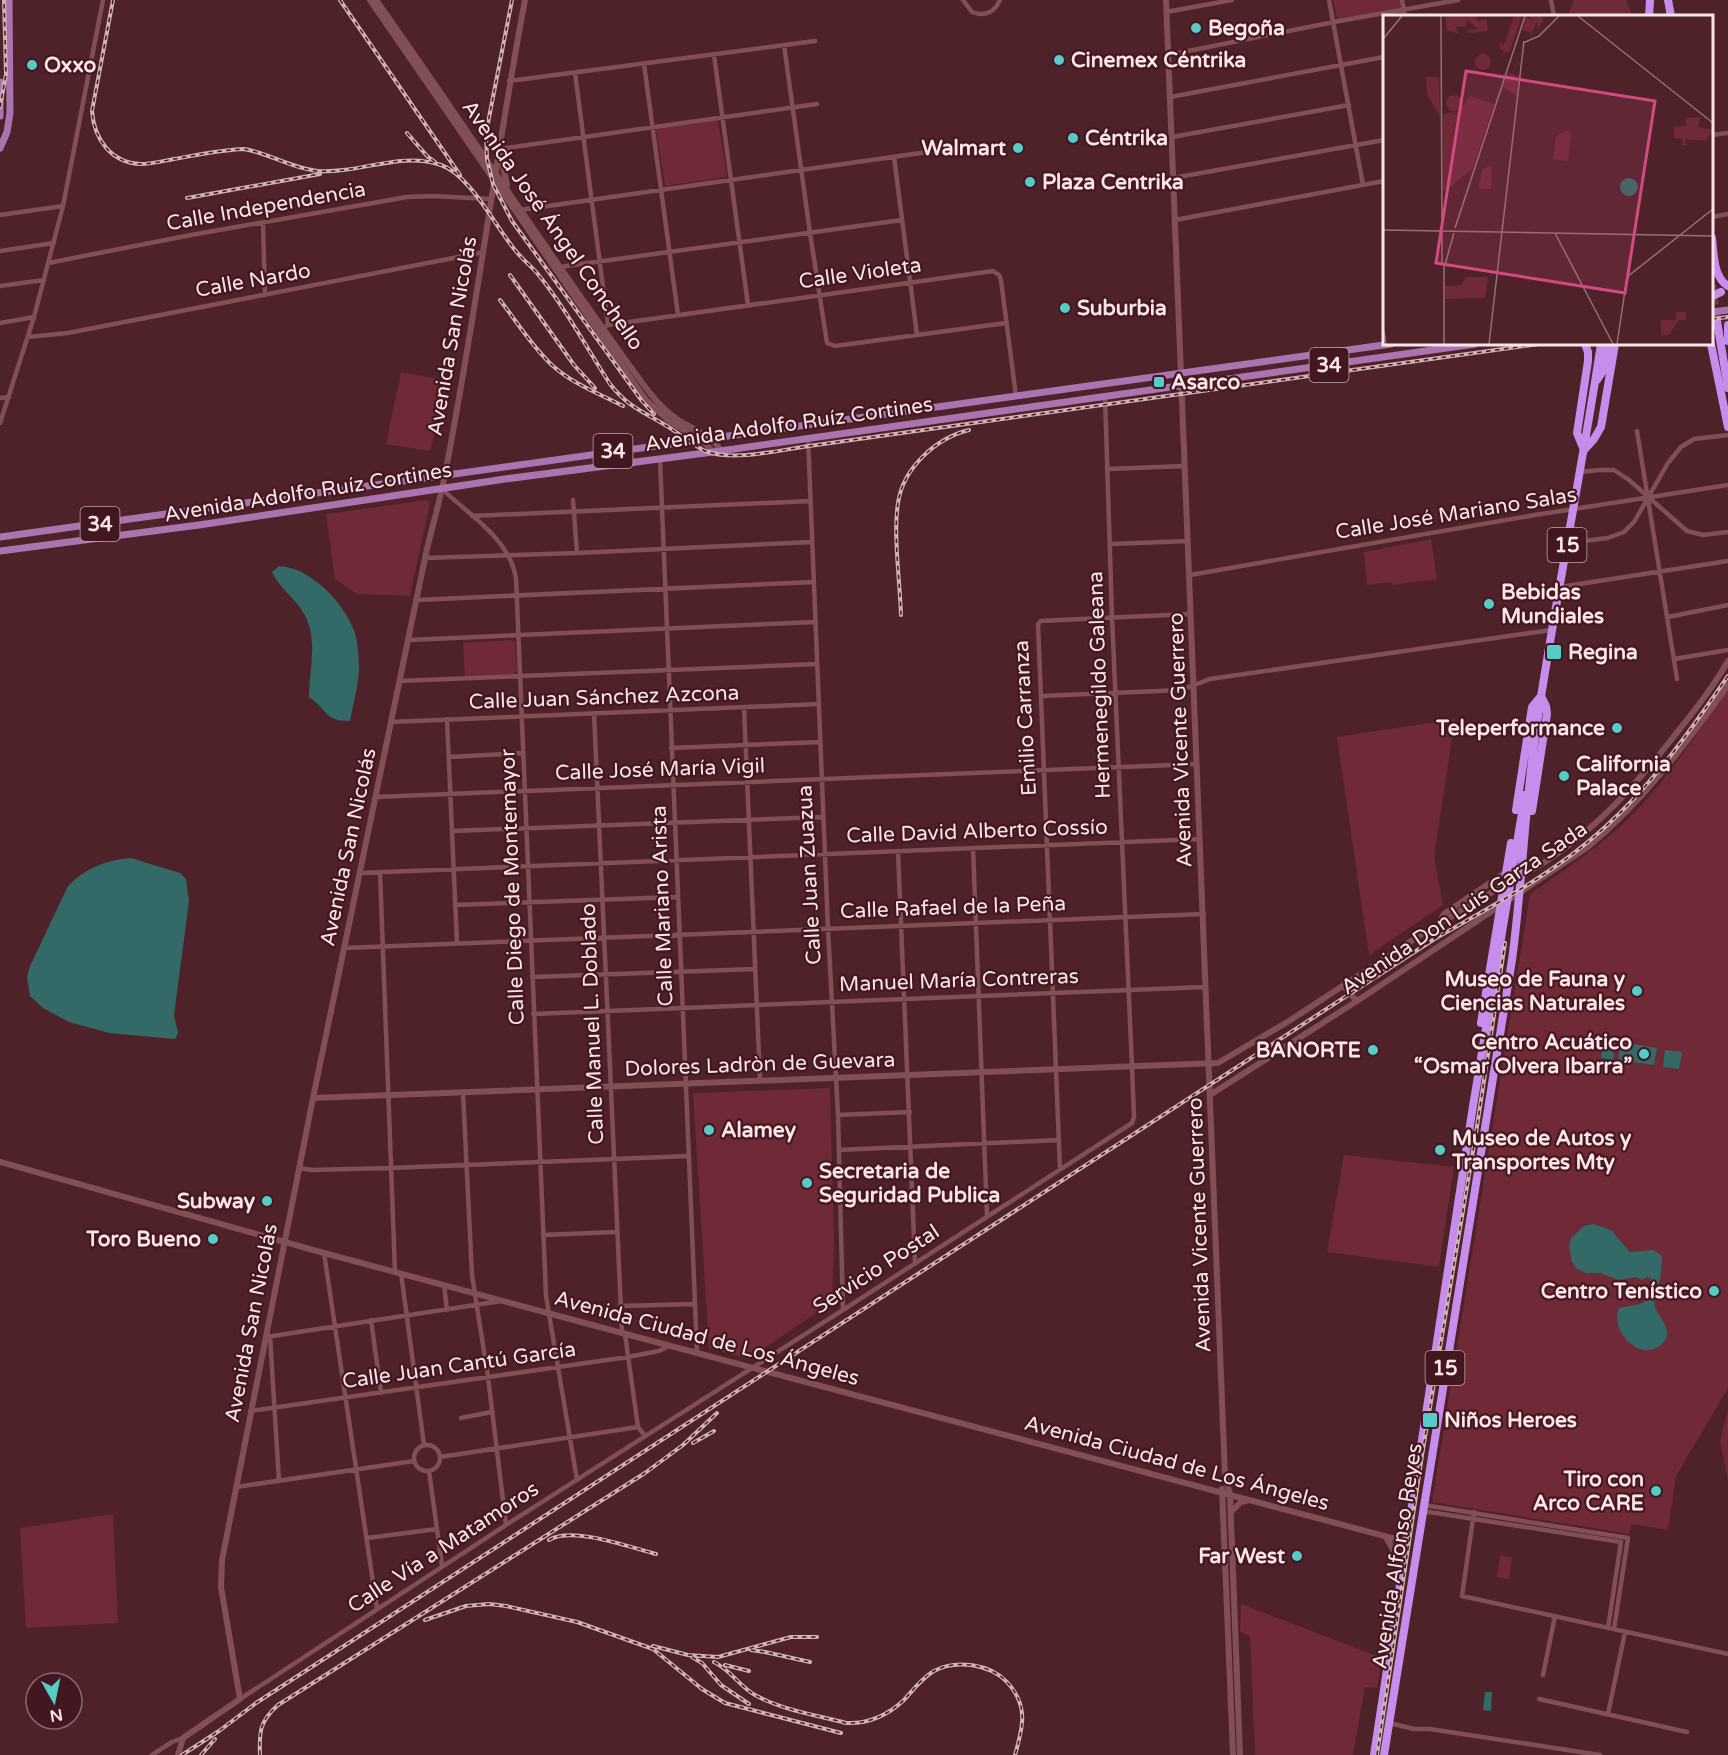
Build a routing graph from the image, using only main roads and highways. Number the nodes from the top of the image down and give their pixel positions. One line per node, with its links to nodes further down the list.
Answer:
1 (9, 0): 8 (main road)
2 (1650, 0): 4 (highway)
3 (1668, 0): 5 (highway)
4 (1649, 15)
5 (1671, 15)
6 (0, 82): 7 (main road)
7 (0, 116)
8 (0, 148)
9 (1713, 244): 10 (highway)
10 (1720, 292)
11 (1728, 310): 12 (main road)
12 (1713, 312)
13 (1717, 321): 24 (highway)
14 (1728, 325): 15 (highway)
15 (1728, 340)
16 (1384, 345): 26 (main road, Avenida Adolfo Ruíz Cortines / 34)
17 (1468, 345): 27 (main road, Avenida Adolfo Ruíz Cortines / 34)
18 (1585, 345): 29 (highway)
19 (1601, 345): 23 (highway, Avenida Alfonso Reyes / 15)
20 (1608, 345): 23 (highway)
21 (1616, 345): 29 (highway)
22 (1711, 345): 25 (highway)
23 (1595, 381): 29 (highway, Avenida Alfonso Reyes / 15)
24 (1728, 388)
25 (1728, 427)
26 (759, 432): 27 (main road); 28 (main road, Avenida Adolfo Ruíz Cortines / 34)
27 (763, 445): 30 (main road, Avenida Adolfo Ruíz Cortines / 34)
28 (633, 449): 30 (main road); 31 (main road, Avenida Adolfo Ruíz Cortines / 34)
29 (1584, 450): 33 (highway, Avenida Alfonso Reyes / 15)
30 (633, 462): 32 (main road, Avenida Adolfo Ruíz Cortines / 34)
31 (0, 537)
32 (0, 551)
33 (1541, 696): 34 (highway, Avenida Alfonso Reyes / 15); 35 (highway); 36 (highway)
34 (1527, 790): 41 (highway, Avenida Alfonso Reyes / 15); 42 (highway, Avenida Alfonso Reyes / 15)
35 (1530, 836): 36 (highway); 38 (highway)
36 (1511, 844): 37 (highway)
37 (1507, 868): 38 (highway); 39 (highway)
38 (1527, 873): 40 (highway)
39 (1504, 885): 40 (highway); 41 (highway)
40 (1526, 888): 42 (highway)
41 (1473, 1106): 44 (highway, Avenida Alfonso Reyes / 15)
42 (1483, 1133): 43 (highway, Avenida Alfonso Reyes / 15)
43 (1451, 1333): 44 (highway); 45 (highway, Avenida Alfonso Reyes / 15)
44 (1436, 1351): 46 (highway, Avenida Alfonso Reyes / 15)
45 (1421, 1525): 46 (highway); 48 (highway, Avenida Alfonso Reyes / 15)
46 (1405, 1553): 47 (highway, Avenida Alfonso Reyes / 15)
47 (1374, 1755)
48 (1384, 1755)

